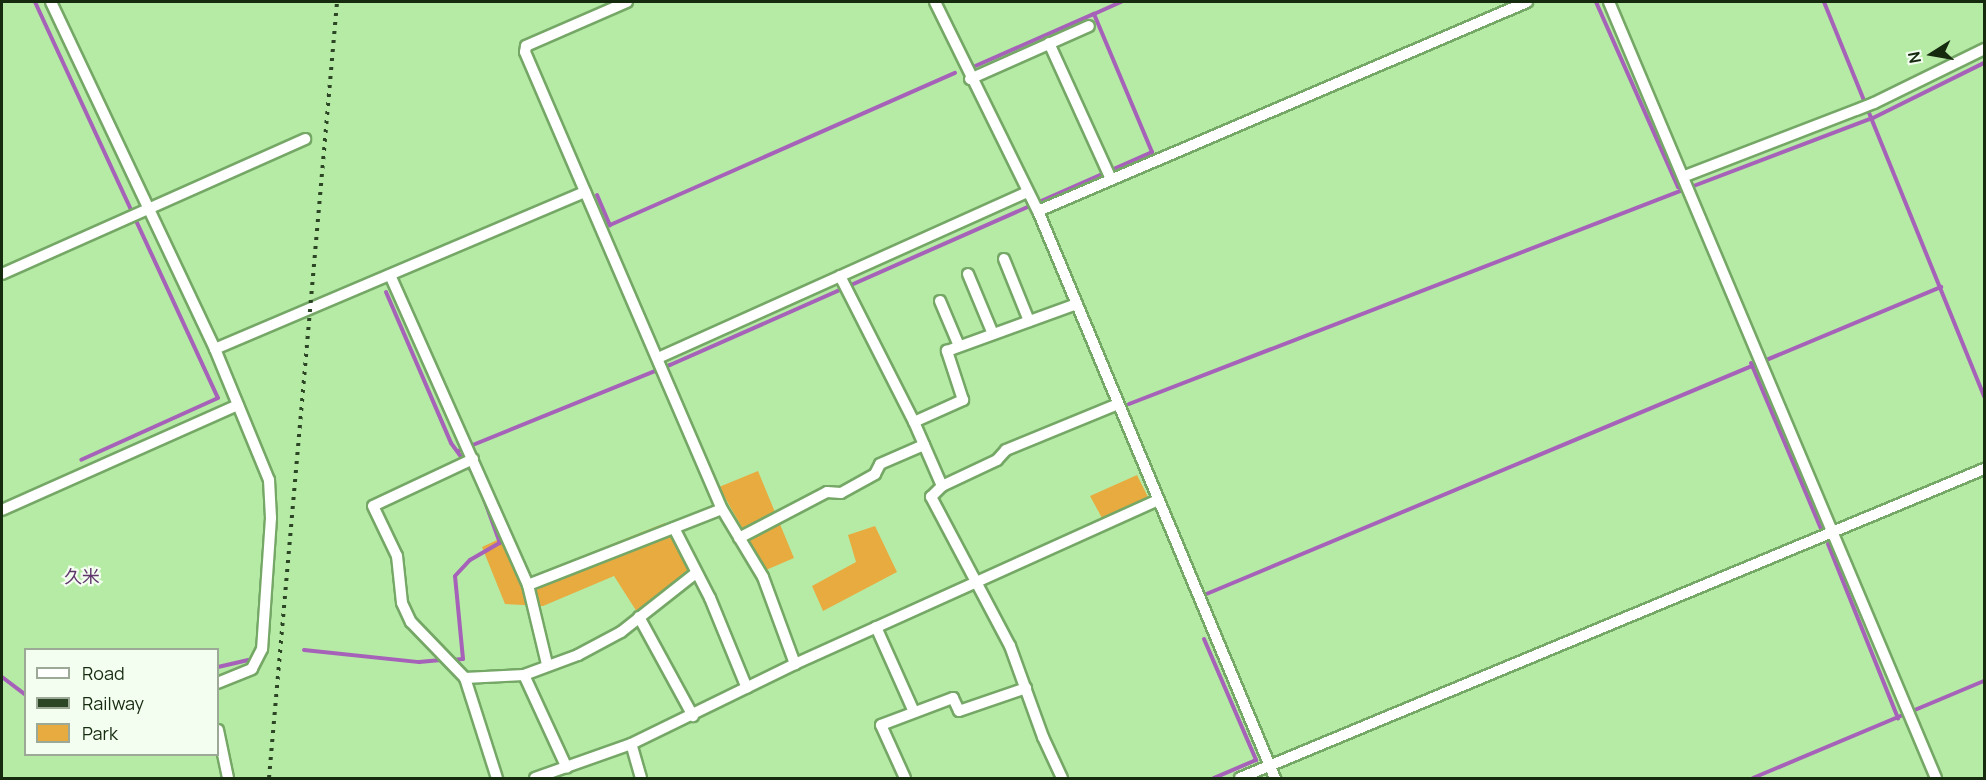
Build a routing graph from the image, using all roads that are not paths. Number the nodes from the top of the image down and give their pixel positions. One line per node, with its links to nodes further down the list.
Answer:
1 (53, 2): 15 (street)
2 (627, 2): 13 (street)
3 (935, 2): 9 (street)
4 (1527, 2): 12 (street)
5 (1609, 2): 11 (street)
6 (1089, 26): 7 (street)
7 (1050, 44): 9 (street); 12 (street)
8 (1984, 50): 11 (street)
9 (970, 79): 14 (street)
10 (305, 139): 15 (street)
11 (1685, 176): 40 (street)
12 (1111, 179): 16 (street)
13 (585, 192): 20 (street); 28 (street)
14 (1028, 192): 16 (street); 21 (street)
15 (148, 208): 18 (street); 27 (street)
16 (1038, 211): 23 (street)
17 (1004, 259): 24 (street)
18 (2, 274)
19 (968, 274): 25 (street)
20 (390, 275): 27 (street); 33 (street)
21 (840, 276): 28 (street); 31 (street)
22 (940, 301): 26 (street)
23 (1077, 304): 24 (street); 29 (street)
24 (1029, 321): 25 (street)
25 (993, 334): 26 (street)
26 (959, 346): 31 (street)
27 (215, 349): 30 (street)
28 (658, 358): 37 (street)
29 (1118, 404): 35 (street); 36 (street)
30 (238, 405): 38 (street); 51 (street)
31 (914, 422): 32 (street)
32 (924, 445): 35 (street); 41 (street)
33 (473, 459): 44 (street); 50 (street)
34 (1984, 469): 40 (street)
35 (942, 486): 43 (street)
36 (1158, 500): 43 (street); 58 (street)
37 (722, 509): 39 (street); 41 (street)
38 (2, 510)
39 (674, 528): 42 (street); 44 (street)
40 (1835, 532): 58 (street); 68 (street)
41 (739, 538): 48 (street)
42 (696, 573): 45 (street); 52 (street)
43 (977, 581): 46 (street); 53 (street)
44 (528, 585): 47 (street)
45 (639, 617): 47 (street); 55 (street)
46 (876, 627): 48 (street); 54 (street)
47 (548, 664): 49 (street)
48 (795, 664): 52 (street)
49 (524, 675): 50 (street); 59 (street)
50 (465, 678): 61 (street)
51 (219, 683)
52 (747, 688): 55 (street)
53 (1026, 688): 54 (street); 65 (street)
54 (914, 712): 64 (street)
55 (693, 716): 57 (street)
56 (219, 735): 60 (street)
57 (631, 744): 59 (street); 63 (street)
58 (1270, 766): 66 (street); 67 (street)
59 (567, 768): 62 (street)
60 (228, 778)
61 (497, 778)
62 (535, 778)
63 (641, 778)
64 (905, 778)
65 (1062, 778)
66 (1240, 778)
67 (1275, 778)
68 (1936, 778)

